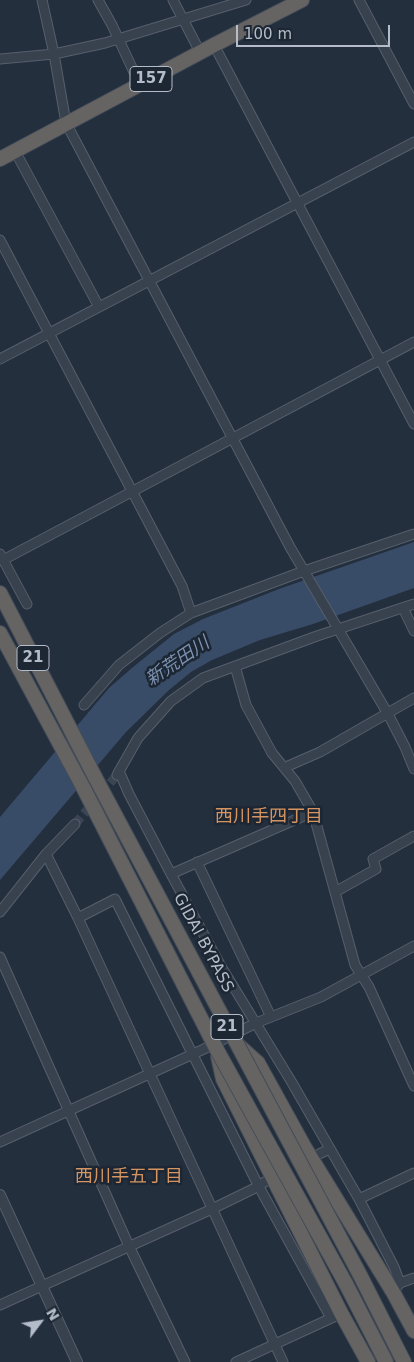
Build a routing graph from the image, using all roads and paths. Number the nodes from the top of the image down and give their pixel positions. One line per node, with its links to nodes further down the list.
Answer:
1 (42, 0): 11 (street)
2 (98, 0): 8 (street)
3 (173, 0): 7 (street)
4 (246, 0): 7 (street)
5 (302, 0): 9 (highway, 157)
6 (359, 0): 14 (street)
7 (184, 19): 8 (street); 10 (street)
8 (118, 39): 11 (street); 13 (street)
9 (214, 45): 10 (highway, 157); 19 (street)
10 (200, 52): 13 (highway, 157)
11 (54, 54): 12 (street); 15 (street)
12 (0, 59)
13 (140, 84): 15 (highway, 157)
14 (414, 104)
15 (66, 123): 17 (highway, 157); 21 (street)
16 (414, 142): 19 (street)
17 (15, 151): 18 (highway, 157); 22 (street)
18 (0, 159)
19 (297, 203): 21 (street); 26 (street)
20 (0, 240): 23 (street)
21 (149, 281): 22 (street); 28 (street)
22 (99, 307): 23 (street)
23 (49, 333): 25 (street); 29 (street)
24 (414, 342): 26 (street)
25 (0, 359)
26 (380, 360): 27 (street); 28 (street)
27 (414, 424)
28 (232, 438): 29 (street); 32 (street)
29 (132, 491): 31 (street); 37 (street)
30 (414, 534): 32 (street)
31 (2, 557): 34 (street)
32 (305, 574): 37 (street); 38 (street)
33 (0, 593): 61 (highway, GIDAI BYPASS / 21, bridge)
34 (27, 604)
35 (414, 604): 36 (street)
36 (403, 608): 38 (street); 39 (street)
37 (191, 613): 43 (street)
38 (338, 629): 41 (street); 44 (street)
39 (414, 631)
40 (0, 633): 62 (highway, 21, bridge)
41 (235, 666): 45 (street); 52 (street)
42 (414, 698): 44 (street)
43 (84, 705)
44 (388, 714): 45 (street); 46 (street)
45 (285, 769): 47 (street)
46 (414, 769)
47 (313, 812): 51 (street); 53 (street)
48 (76, 824): 50 (street)
49 (414, 836): 53 (street)
50 (46, 854): 54 (street); 55 (street)
51 (197, 862): 52 (street); 59 (street)
52 (170, 874): 60 (street)
53 (334, 892): 58 (street)
54 (0, 912)
55 (78, 918): 63 (street); 64 (street)
56 (414, 946): 58 (street)
57 (0, 957): 66 (street)
58 (361, 976): 59 (street); 65 (street)
59 (271, 1017): 60 (street)
60 (256, 1023): 63 (street); 68 (street)
61 (234, 1041): 79 (highway, 21); 90 (highway, GIDAI BYPASS / 21, bridge)
62 (217, 1050): 81 (highway, 21); 89 (highway, 21, bridge)
63 (193, 1054): 64 (street); 72 (street)
64 (150, 1073): 66 (street); 75 (street)
65 (414, 1086)
66 (70, 1111): 67 (street); 76 (street)
67 (0, 1142)
68 (330, 1149): 69 (street); 74 (street)
69 (319, 1154)
70 (414, 1173): 74 (street)
71 (268, 1180): 72 (street)
72 (258, 1185): 75 (street); 81 (street)
73 (0, 1195): 78 (street)
74 (359, 1199): 79 (street)
75 (212, 1209): 76 (street); 83 (street)
76 (129, 1246): 78 (street); 85 (street)
77 (414, 1278): 79 (street)
78 (42, 1285): 80 (street); 84 (street)
79 (397, 1288): 82 (highway, 21)
80 (0, 1305)
81 (336, 1316): 83 (street); 88 (highway, 21)
82 (414, 1331)
83 (275, 1344): 86 (street); 87 (street)
84 (77, 1362)
85 (185, 1362)
86 (236, 1362)
87 (283, 1362)
88 (368, 1362)
89 (386, 1362)
90 (404, 1362)

